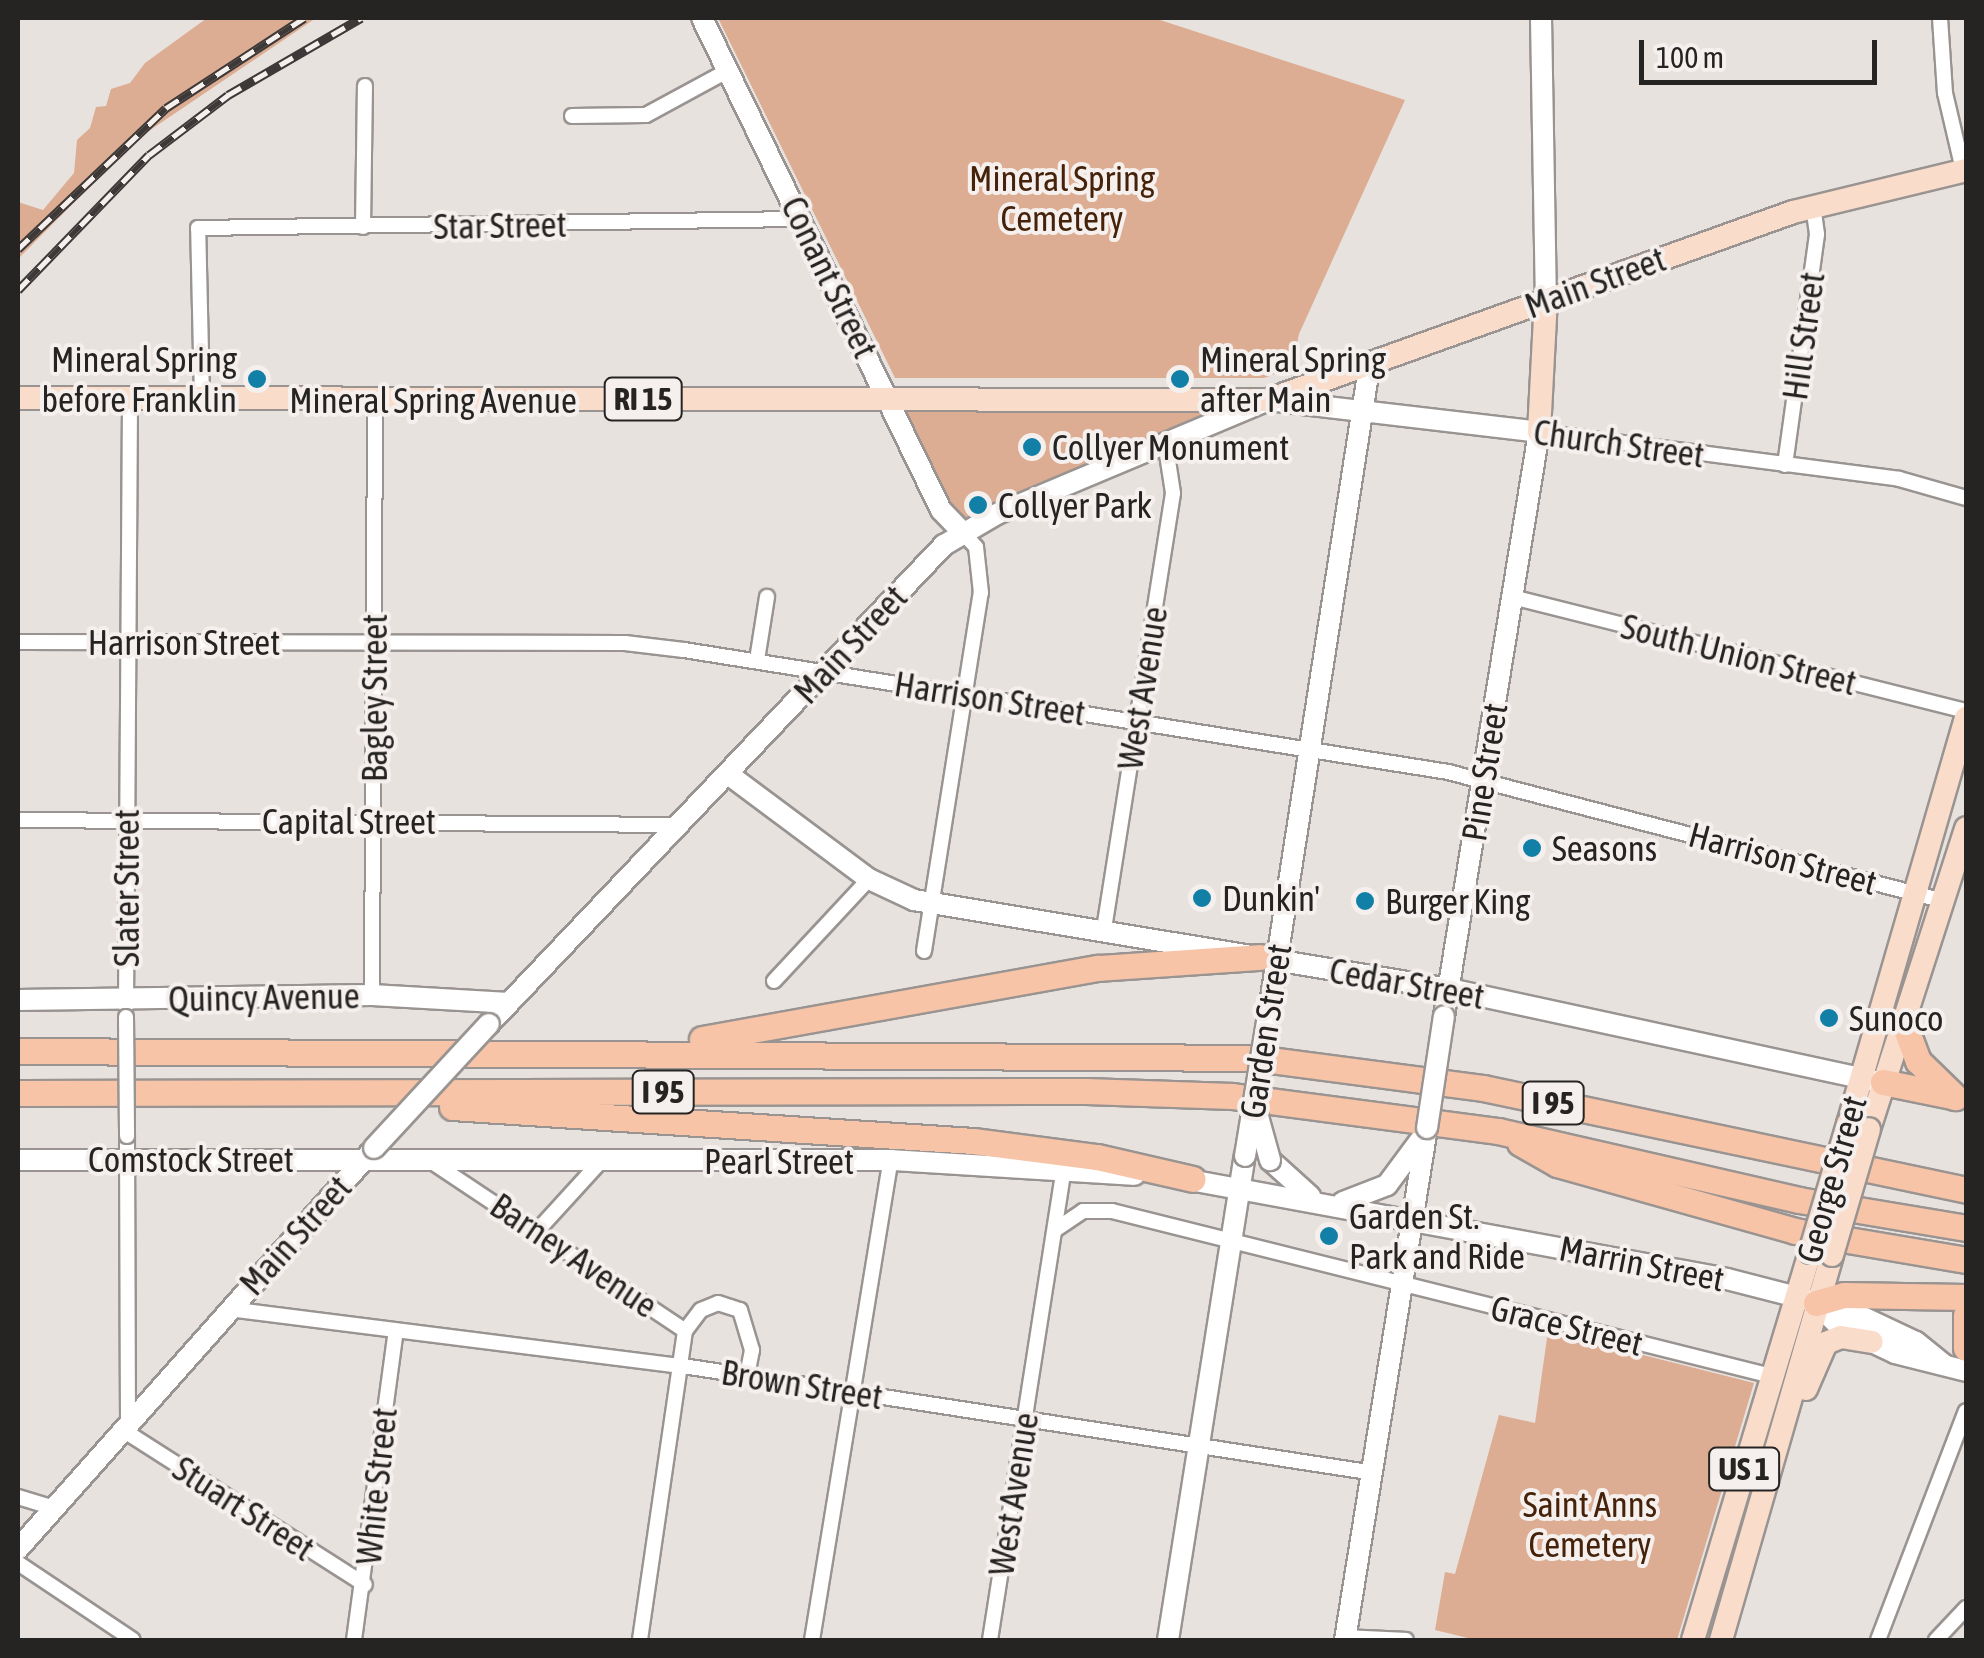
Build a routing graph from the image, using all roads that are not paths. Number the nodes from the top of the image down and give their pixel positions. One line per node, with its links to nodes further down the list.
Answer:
1 (702, 18): 4 (main road, Conant Street)
2 (1541, 18): 11 (main road, Pine Street)
3 (1940, 18): 7 (street)
4 (727, 70): 6 (street); 9 (main road, Conant Street)
5 (365, 86): 10 (street)
6 (572, 116)
7 (1965, 170): 8 (main road, Main Street)
8 (1812, 206): 11 (main road, Main Street); 22 (street, Hill Street)
9 (801, 220): 10 (street, Star Street); 13 (main road, Conant Street)
10 (364, 227): 16 (street, Star Street)
11 (1546, 300): 12 (main road, Main Street / RI 15); 20 (main road, Pine Street)
12 (1370, 362): 17 (main road, Main Street / RI 15); 19 (main road, Garden Street)
13 (888, 397): 17 (main road, Mineral Spring Avenue / RI 15); 18 (main road, Mineral Spring Avenue / RI 15); 24 (main road, Conant Street)
14 (18, 398): 15 (main road, Mineral Spring Avenue / RI 15)
15 (130, 398): 16 (main road, Mineral Spring Avenue / RI 15); 28 (street, Slater Street)
16 (202, 398): 18 (main road, Mineral Spring Avenue / RI 15)
17 (1268, 400): 19 (main road, Church Street / RI 15); 21 (main road, Main Street)
18 (375, 402): 29 (street, Bagley Street)
19 (1363, 410): 20 (main road, Church Street / RI 15); 35 (main road, Garden Street)
20 (1539, 432): 22 (street, Church Street); 26 (main road, Pine Street)
21 (1166, 448): 24 (main road, Main Street); 34 (street, West Avenue)
22 (1785, 465): 23 (street, Church Street)
23 (1966, 498)
24 (963, 532): 31 (main road, Main Street); 32 (street)
25 (767, 597): 30 (street)
26 (1512, 597): 33 (street, South Union Street); 37 (main road, Pine Street)
27 (18, 642): 28 (street, Harrison Street)
28 (126, 642): 29 (street, Harrison Street); 40 (street, Slater Street)
29 (374, 642): 30 (street, Harrison Street); 39 (street, Bagley Street)
30 (756, 660): 31 (street, Harrison Street)
31 (824, 672): 32 (street, Harrison Street); 36 (main road, Main Street)
32 (965, 694): 34 (street, Harrison Street); 46 (street)
33 (1966, 714): 44 (main road, George Street)
34 (1136, 722): 35 (street, Harrison Street); 47 (street, West Avenue)
35 (1308, 750): 37 (street, Harrison Street); 49 (main road, Garden Street)
36 (728, 774): 41 (main road, Main Street); 43 (main road, Cedar Street)
37 (1483, 780): 44 (street, Harrison Street); 51 (main road, Pine Street)
38 (18, 820): 40 (street, Capital Street)
39 (373, 821): 40 (street, Capital Street); 41 (street, Capital Street); 52 (street, Bagley Street)
40 (125, 822): 55 (street, Slater Street)
41 (680, 824): 54 (main road, Main Street)
42 (1966, 828): 45 (main road, George Street)
43 (869, 879): 46 (main road, Cedar Street); 50 (street)
44 (1914, 892): 45 (street, Harrison Street); 59 (main road, George Street)
45 (1944, 901): 56 (main road, George Street)
46 (931, 903): 47 (main road, Cedar Street); 48 (street)
47 (1104, 929): 49 (main road, Cedar Street)
48 (924, 952)
49 (1268, 958): 51 (main road, Cedar Street); 58 (highway); 60 (main road, Garden Street, bridge)
50 (774, 981)
51 (1449, 989): 59 (main road, Cedar Street); 64 (main road, Pine Street, bridge)
52 (372, 994): 54 (main road, Quincy Avenue); 55 (main road, Quincy Avenue)
53 (18, 1000): 55 (main road, Quincy Avenue)
54 (509, 1003): 66 (main road, Main Street, bridge)
55 (126, 1008): 67 (street, Slater Street, bridge)
56 (1903, 1021): 59 (main road, George Street); 63 (highway)
57 (18, 1051): 58 (highway, I 95)
58 (608, 1052): 75 (highway, I 95)
59 (1872, 1080): 63 (highway); 85 (main road, George Street, bridge)
60 (1255, 1091): 74 (main road, Garden Street, bridge); 76 (main road, bridge)
61 (18, 1092): 62 (highway, I 95)
62 (268, 1092): 65 (highway, I 95); 73 (highway)
63 (1961, 1099)
64 (1426, 1128): 76 (main road); 77 (main road, Pine Street)
65 (1498, 1131): 78 (highway, I 95); 82 (highway)
66 (370, 1154): 67 (main road, Comstock Street); 70 (main road, Pearl Street); 86 (main road, Main Street)
67 (127, 1159): 68 (main road, Comstock Street); 96 (street, Slater Street)
68 (18, 1160)
69 (891, 1160): 71 (main road, Pearl Street); 72 (main road, Pearl Street); 98 (street)
70 (432, 1161): 71 (main road, Pearl Street); 79 (street, Barney Avenue)
71 (600, 1162): 79 (street)
72 (1064, 1170): 73 (main road, Pearl Street); 80 (street, West Avenue)
73 (1192, 1179): 74 (main road, Marrin Street)
74 (1240, 1187): 76 (main road, Marrin Street); 81 (main road, Garden Street)
75 (1966, 1190)
76 (1326, 1204): 77 (main road, Marrin Street)
77 (1413, 1219): 83 (main road, Pine Street); 85 (main road, Marrin Street)
78 (1966, 1228)
79 (538, 1230): 89 (street, Barney Avenue)
80 (1055, 1230): 81 (street, Grace Street); 101 (street, West Avenue)
81 (1232, 1240): 83 (street, Grace Street); 103 (main road, Garden Street)
82 (1966, 1260)
83 (1403, 1284): 97 (street, Grace Street); 104 (main road, Pine Street)
84 (1966, 1297): 85 (highway)
85 (1806, 1300): 90 (main road); 92 (main road); 97 (main road, George Street / US 1)
86 (228, 1309): 88 (street, Brown Street); 99 (main road, Main Street)
87 (1966, 1315): 91 (highway)
88 (396, 1331): 93 (street, Brown Street); 110 (street, White Street)
89 (686, 1331): 93 (street, Barney Avenue); 95 (street)
90 (1872, 1342): 92 (main road); 107 (main road)
91 (1966, 1348)
92 (1943, 1364): 94 (main road)
93 (683, 1366): 95 (street, Brown Street); 116 (street, Barney Avenue)
94 (1966, 1371)
95 (747, 1376): 98 (street, Brown Street)
96 (128, 1379): 99 (street); 102 (street, Slater Street)
97 (1782, 1379): 107 (main road, George Street / US 1); 121 (main road, George Street / US 1)
98 (852, 1392): 101 (street, Brown Street); 117 (street)
99 (152, 1396): 102 (main road, Main Street)
100 (1966, 1410): 112 (street)
101 (1025, 1420): 103 (street, Brown Street); 118 (street, West Avenue)
102 (126, 1427): 106 (main road, Main Street); 110 (street, Stuart Street)
103 (1198, 1445): 104 (street, Brown Street); 119 (main road, Garden Street)
104 (1374, 1473): 113 (main road, Pine Street)
105 (18, 1497): 106 (street)
106 (54, 1508): 108 (main road, Main Street)
107 (1754, 1539): 122 (main road, George Street / US 1)
108 (18, 1548)
109 (18, 1563): 114 (street)
110 (365, 1585): 115 (street, White Street)
111 (1966, 1608): 123 (street)
112 (1881, 1637)
113 (1345, 1639): 120 (street)
114 (133, 1640)
115 (354, 1640)
116 (640, 1640)
117 (812, 1640)
118 (990, 1640)
119 (1168, 1640)
120 (1406, 1640)
121 (1693, 1640)
122 (1721, 1640)
123 (1936, 1640)

